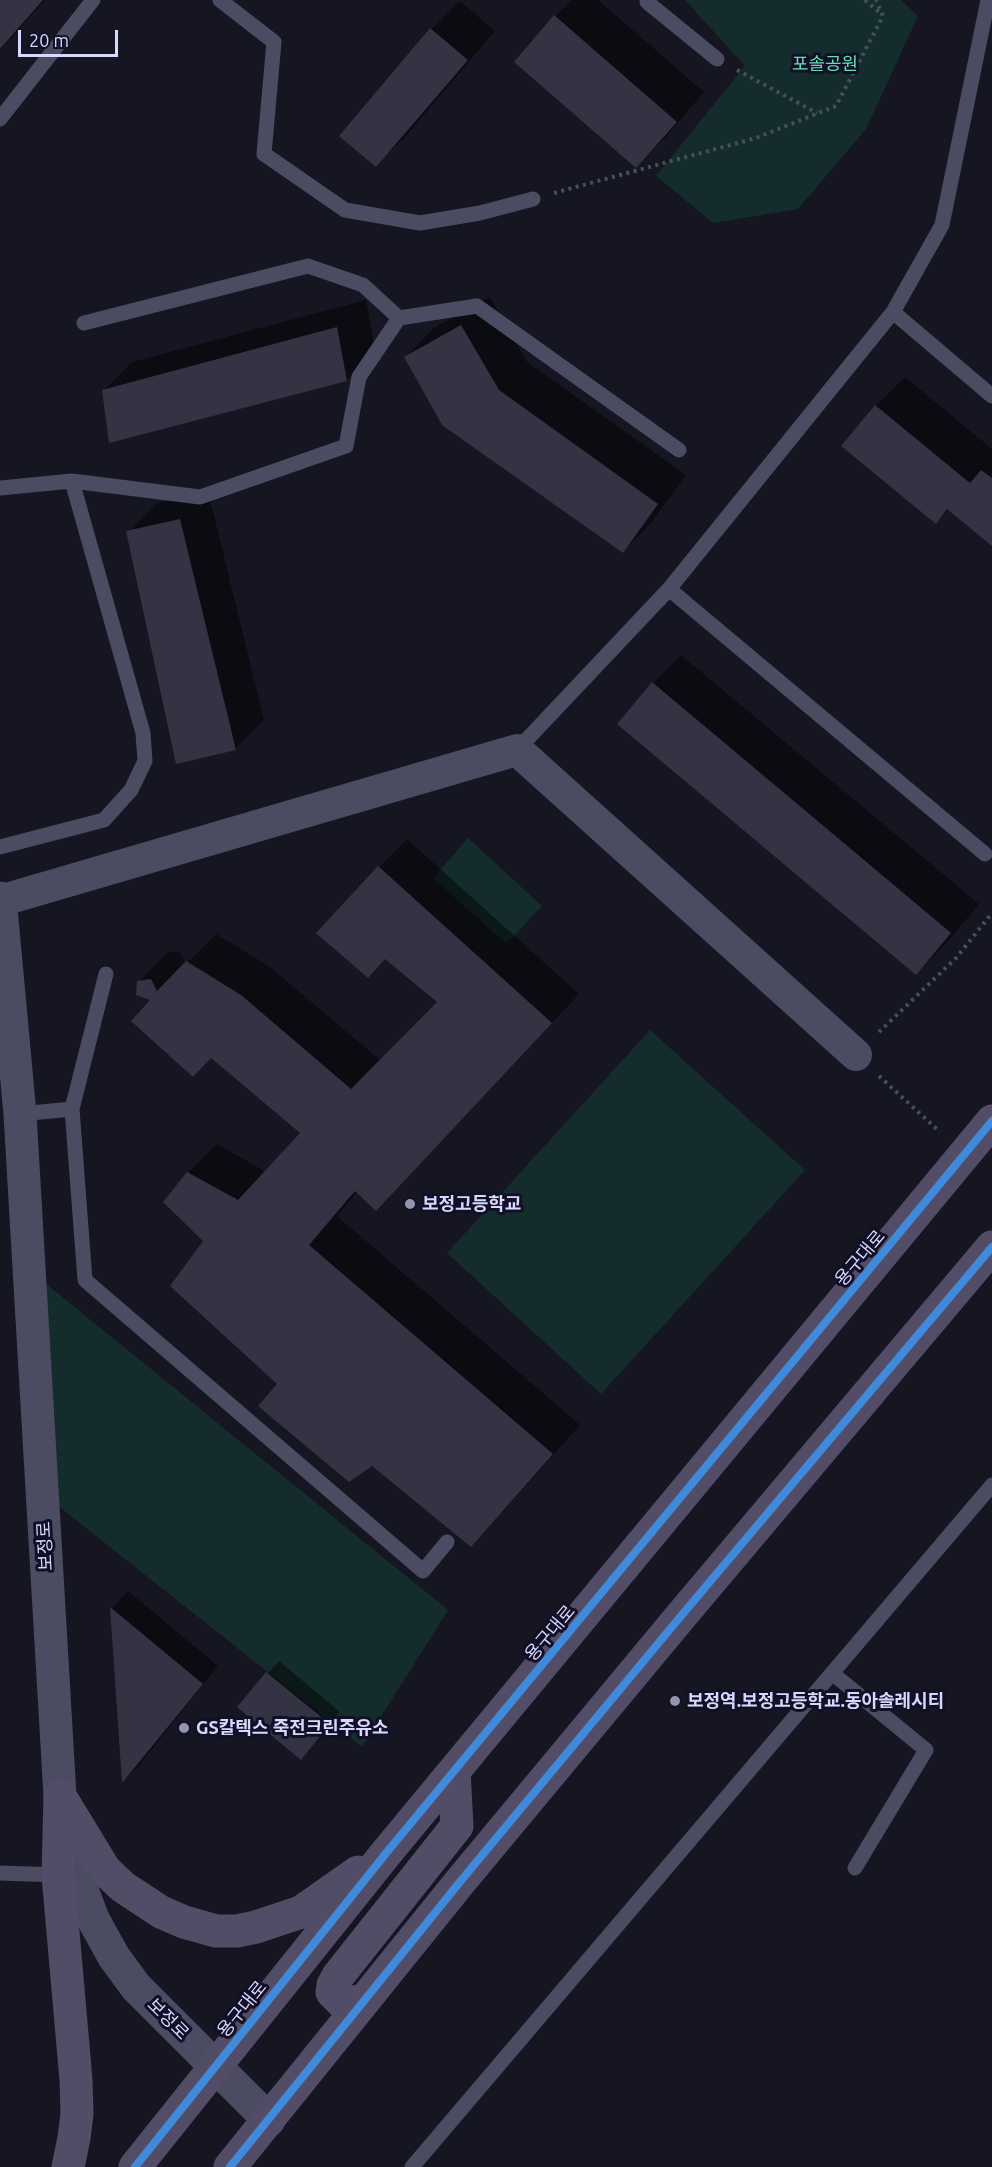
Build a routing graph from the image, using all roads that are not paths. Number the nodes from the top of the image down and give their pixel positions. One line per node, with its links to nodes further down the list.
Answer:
1 (93, 0): 6 (lane)
2 (220, 0): 7 (lane)
3 (647, 0): 5 (lane)
4 (988, 0): 8 (lane)
5 (717, 59)
6 (0, 119)
7 (533, 199)
8 (893, 312): 11 (lane); 15 (lane)
9 (399, 318): 10 (lane); 12 (lane); 13 (lane)
10 (84, 323)
11 (992, 396)
12 (679, 450)
13 (72, 481): 14 (lane); 17 (lane)
14 (0, 488)
15 (669, 589): 16 (lane); 18 (lane)
16 (517, 750): 19 (street); 21 (street)
17 (0, 848)
18 (985, 854)
19 (0, 900): 23 (street, 보정로)
20 (106, 974): 22 (lane)
21 (856, 1055)
22 (72, 1109): 23 (lane); 27 (lane)
23 (20, 1114): 30 (street, 보정로)
24 (992, 1121): 29 (main road, 용구대로)
25 (992, 1247): 35 (main road)
26 (992, 1485): 28 (lane)
27 (447, 1542)
28 (832, 1673): 32 (lane); 41 (lane)
29 (454, 1771): 31 (main road, 용구대로); 35 (main road)
30 (60, 1796): 31 (main road); 34 (main road); 36 (street, 보정로)
31 (387, 1852): 36 (main road, 용구대로)
32 (855, 1868)
33 (0, 1873): 34 (lane)
34 (58, 1875): 38 (main road)
35 (364, 2000): 37 (main road)
36 (215, 2067): 37 (street, 보정로); 39 (main road, 용구대로)
37 (269, 2120): 40 (main road)
38 (68, 2167)
39 (135, 2167)
40 (230, 2167)
41 (412, 2167)

